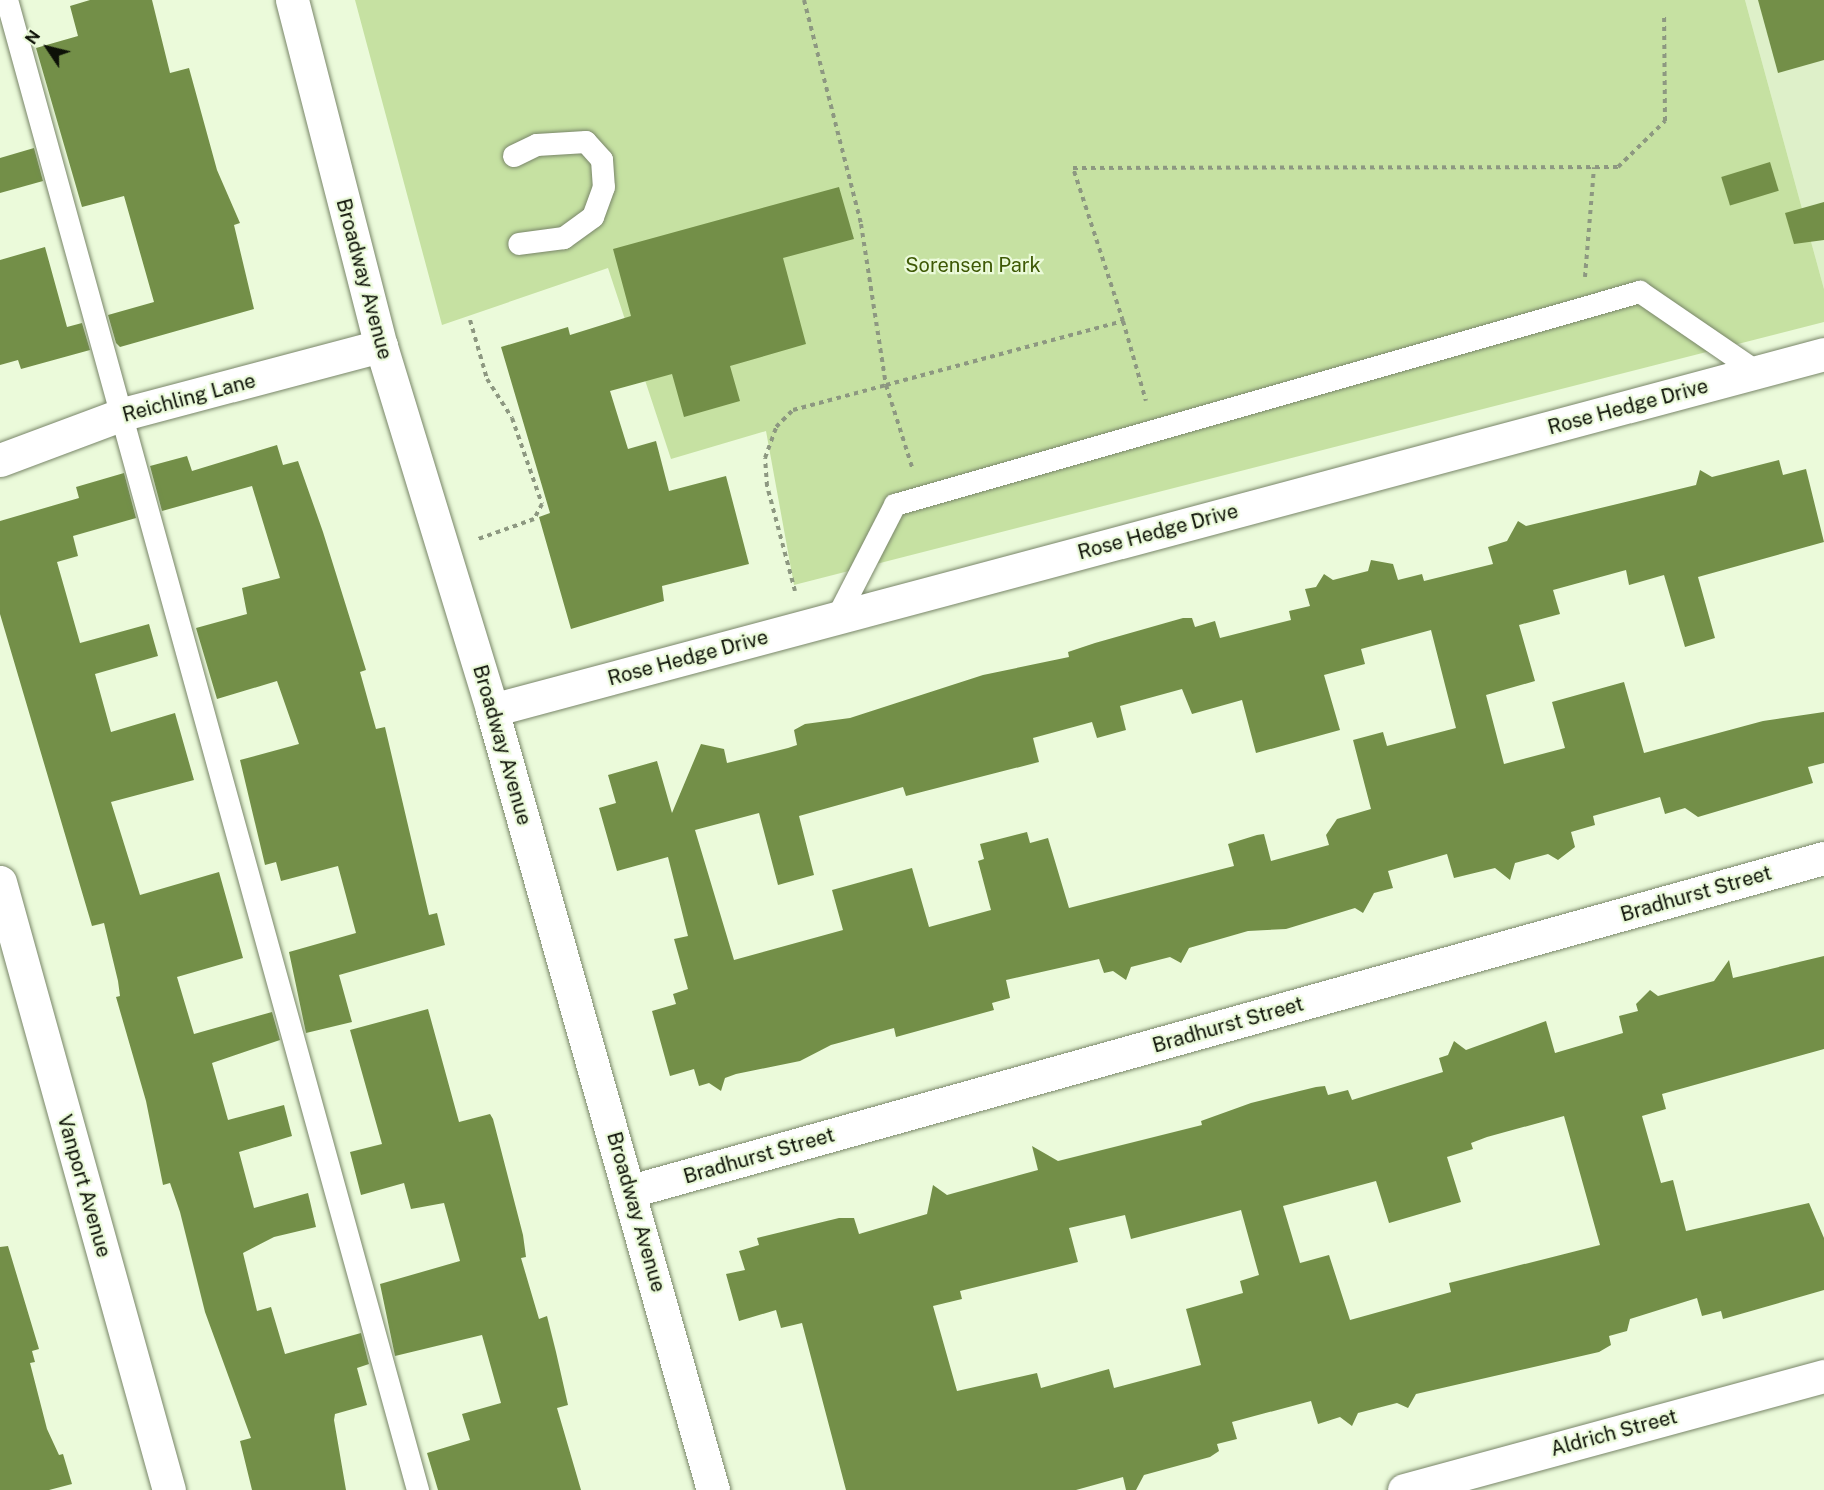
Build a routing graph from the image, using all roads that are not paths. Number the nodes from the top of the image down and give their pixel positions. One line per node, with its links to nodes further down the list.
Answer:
1 (7, 0): 8 (lane)
2 (292, 0): 5 (street, Broadway Avenue)
3 (514, 156): 4 (lane)
4 (519, 244)
5 (381, 346): 8 (street, Reichling Lane); 11 (street, Broadway Avenue)
6 (1824, 354): 7 (street, Rose Hedge Drive)
7 (1757, 372): 10 (street, Rose Hedge Drive); 10 (lane)
8 (123, 414): 9 (street, Reichling Lane); 17 (lane)
9 (0, 460)
10 (837, 618): 11 (street, Rose Hedge Drive)
11 (492, 710): 14 (street, Broadway Avenue)
12 (1824, 858): 14 (street, Bradhurst Street)
13 (0, 882): 16 (street, Vanport Avenue)
14 (631, 1191): 18 (street, Broadway Avenue)
15 (1824, 1376): 19 (street, Aldrich Street)
16 (169, 1490)
17 (418, 1490)
18 (713, 1490)
19 (1404, 1490)

